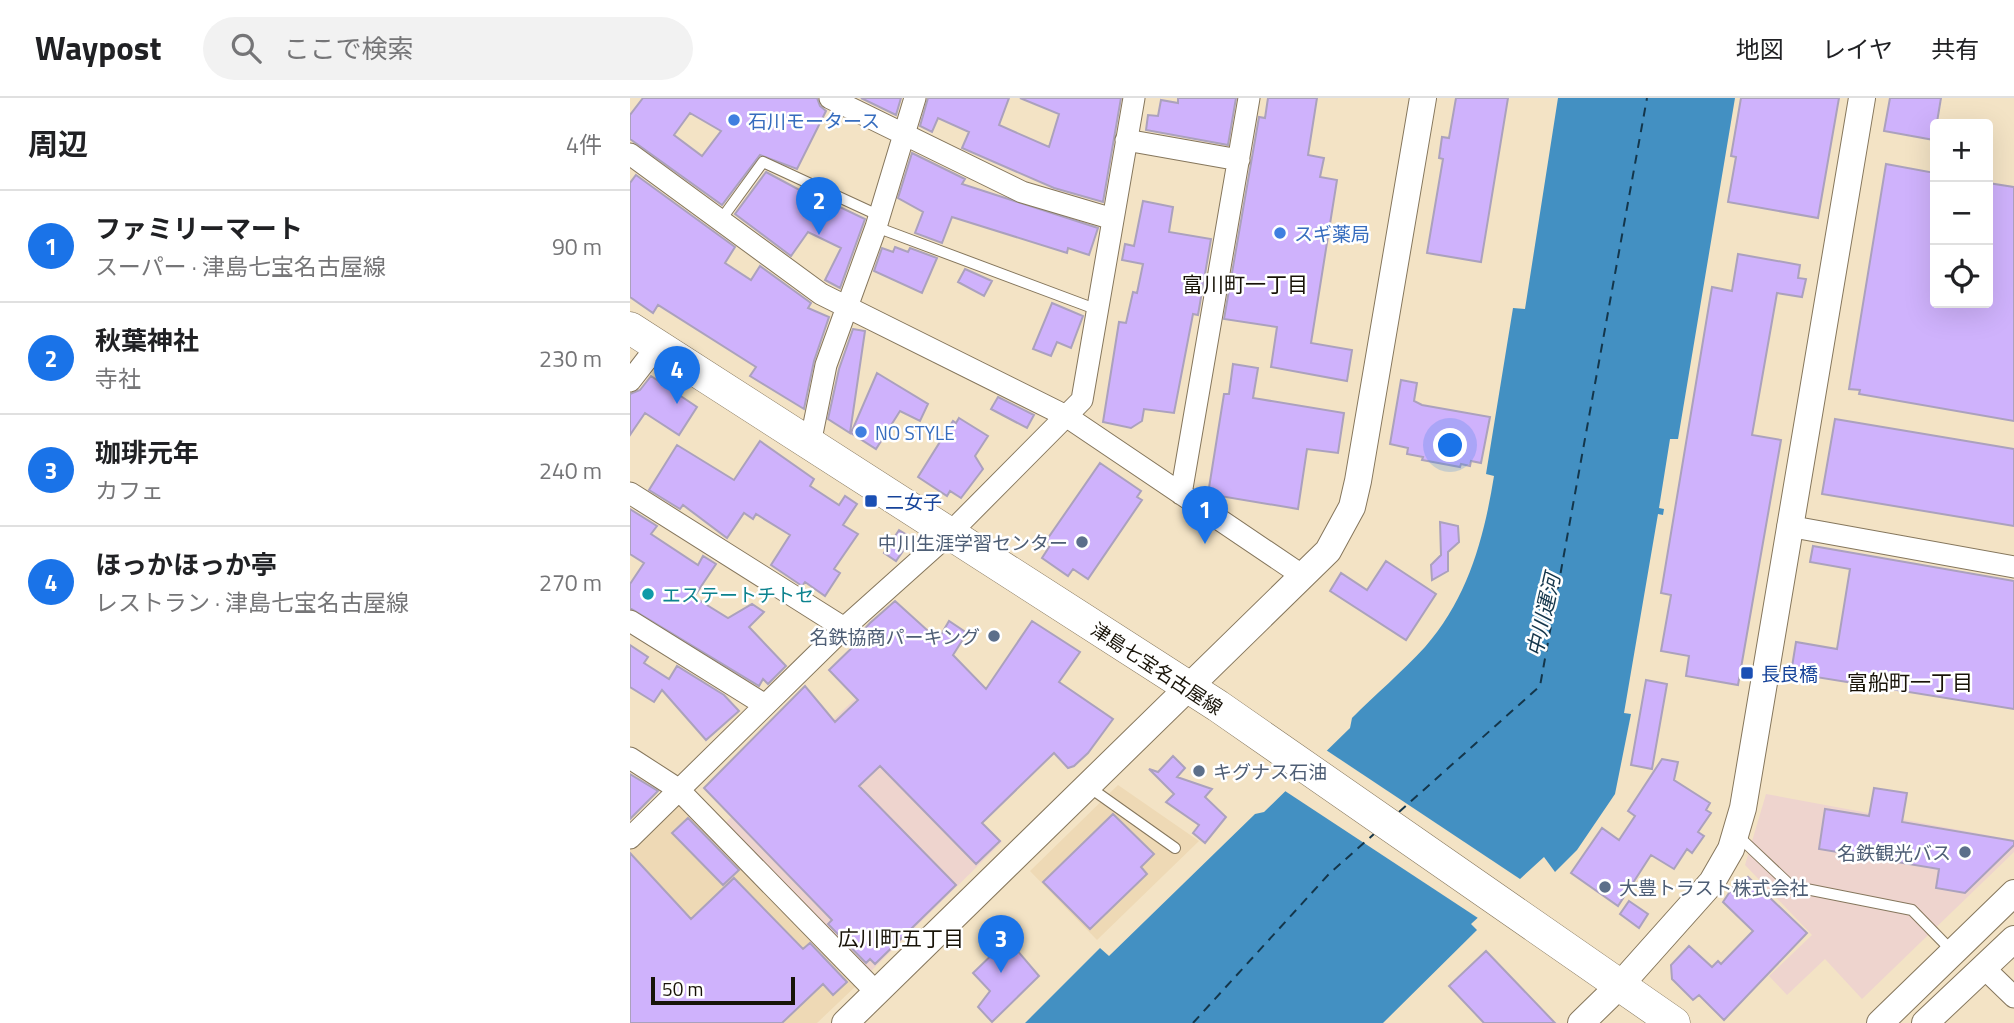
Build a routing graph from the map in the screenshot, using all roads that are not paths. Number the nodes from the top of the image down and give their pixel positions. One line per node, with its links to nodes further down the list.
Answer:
1 (830, 98): 7 (street)
2 (915, 98): 7 (street)
3 (1133, 98): 8 (street)
4 (1250, 98): 10 (street)
5 (1423, 98): 26 (street)
6 (1862, 98): 23 (street)
7 (902, 133): 11 (street); 13 (street)
8 (1126, 140): 10 (street); 11 (street)
9 (630, 154): 12 (street)
10 (1239, 160): 22 (street)
11 (1113, 219): 15 (street)
12 (720, 221): 13 (lane); 14 (street)
13 (878, 222): 14 (street); 15 (lane)
14 (849, 309): 19 (street); 20 (street)
15 (1098, 310): 19 (street)
16 (630, 328): 17 (main road, 津島七宝名古屋線)
17 (658, 345): 18 (street); 20 (main road, 津島七宝名古屋線)
18 (630, 381)
19 (1066, 416): 22 (street); 24 (street)
20 (810, 444): 24 (main road, 津島七宝名古屋線)
21 (630, 493): 28 (street)
22 (1181, 494): 26 (street)
23 (1788, 526): 25 (street); 34 (street)
24 (949, 534): 28 (street); 29 (main road, 津島七宝名古屋線)
25 (2014, 567)
26 (1303, 576): 29 (street)
27 (630, 621): 30 (street)
28 (844, 628): 30 (street)
29 (1187, 688): 32 (street); 41 (main road, 津島七宝名古屋線)
30 (765, 705): 33 (street)
31 (630, 758): 33 (street)
32 (1087, 786): 36 (lane); 42 (street)
33 (678, 789): 35 (street); 42 (street)
34 (1736, 834): 39 (lane); 41 (street)
35 (630, 838)
36 (1175, 848)
37 (2014, 893): 39 (street)
38 (2014, 939): 40 (street)
39 (1953, 953): 47 (street)
40 (1984, 968): 43 (street); 48 (street)
41 (1621, 985): 45 (street); 46 (main road, 津島七宝名古屋線)
42 (877, 992): 44 (street)
43 (2014, 998)
44 (845, 1023)
45 (1581, 1023)
46 (1674, 1023)
47 (1880, 1023)
48 (1925, 1023)

